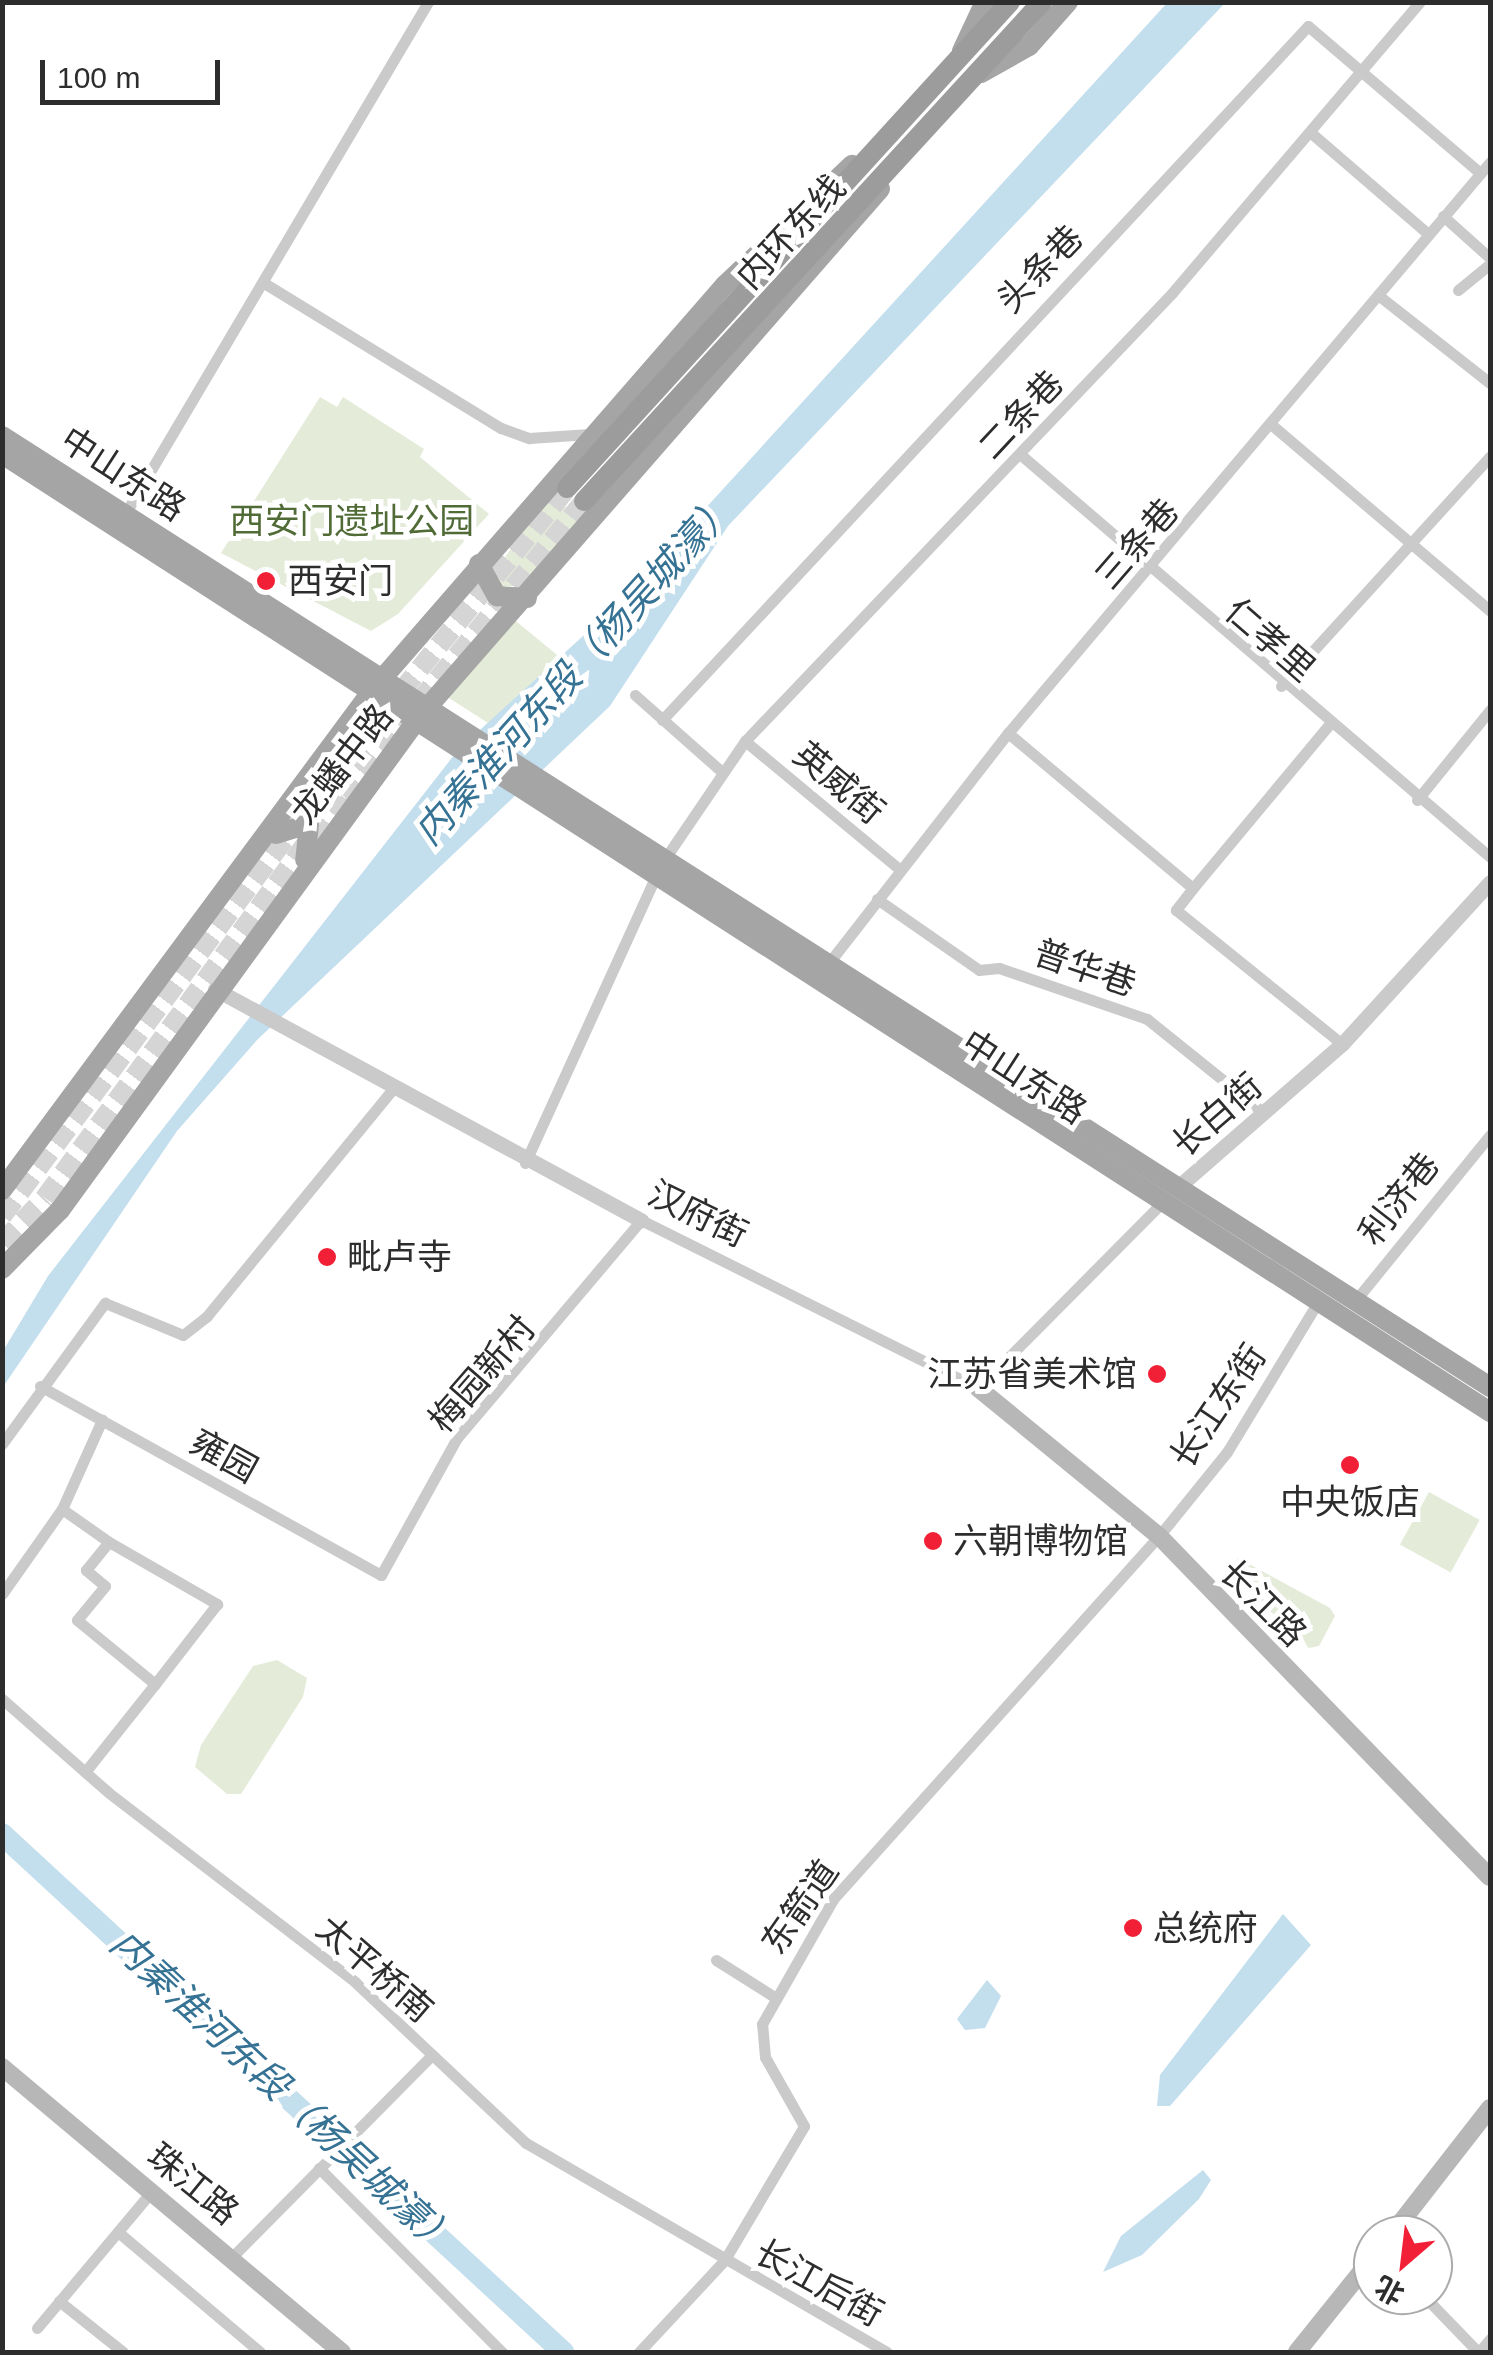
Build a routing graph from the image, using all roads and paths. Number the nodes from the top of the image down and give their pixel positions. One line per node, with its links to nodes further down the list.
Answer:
1 (428, 2): 18 (street)
2 (984, 2): 7 (main road)
3 (1010, 2): 7 (highway, 内环东线)
4 (1042, 2): 9 (highway, 内环东线)
5 (1068, 2): 9 (main road)
6 (1420, 2): 8 (street, 二条巷)
7 (958, 60): 10 (highway, 内环东线)
8 (1362, 72): 11 (street, 二条巷); 14 (street, 头条巷); 39 (street, 头条巷)
9 (974, 76): 13 (highway, 内环东线)
10 (892, 132): 13 (highway, 内环东线); 23 (main road, 龙蟠中路)
11 (1310, 132): 16 (street); 26 (street, 二条巷)
12 (1490, 162): 14 (street, 三条巷)
13 (896, 168): 32 (main road, 龙蟠中路)
14 (1480, 174): 15 (street, 三条巷)
15 (1443, 216): 16 (street, 三条巷); 17 (street)
16 (1428, 234): 20 (street, 三条巷)
17 (1490, 261): 19 (street)
18 (264, 283): 23 (street); 28 (street)
19 (1458, 290)
20 (1378, 295): 21 (street); 22 (street, 三条巷)
21 (1490, 383)
22 (1273, 426): 29 (street); 31 (street, 三条巷)
23 (590, 434): 30 (main road, 龙蟠中路)
24 (2, 436): 28 (main road, 中山东路)
25 (2, 454): 35 (main road, 中山东路)
26 (1021, 456): 31 (street, 仁孝里); 43 (street, 二条巷)
27 (1490, 456): 29 (street)
28 (125, 514): 35 (main road, 中山东路)
29 (1408, 542): 33 (street); 34 (street)
30 (479, 564): 32 (main road); 35 (main road, 龙蟠中路)
31 (1150, 572): 34 (street, 仁孝里); 42 (street, 三条巷)
32 (527, 598): 37 (main road, 龙蟠中路)
33 (1490, 611)
34 (1281, 686): 41 (street, 仁孝里)
35 (376, 687): 37 (main road, 中山东路); 40 (main road, 中山东路); 46 (main road, 龙蟠中路)
36 (635, 695): 39 (street)
37 (428, 708): 40 (main road, 龙蟠中路); 49 (main road, 中山东路)
38 (1490, 710): 45 (street)
39 (662, 720): 44 (street)
40 (414, 725): 48 (main road, 龙蟠中路); 49 (main road, 中山东路)
41 (1328, 726): 45 (street, 仁孝里); 52 (street)
42 (1008, 734): 50 (street, 三条巷); 52 (street)
43 (745, 741): 44 (street, 二条巷); 50 (street, 英威街)
44 (721, 771): 49 (street, 二条巷)
45 (1417, 800): 47 (street, 仁孝里)
46 (265, 843): 48 (main road); 62 (main road, 龙蟠中路)
47 (1490, 857)
48 (302, 867): 55 (main road, 龙蟠中路)
49 (660, 867): 54 (main road, 中山东路); 60 (street); 63 (main road, 中山东路)
50 (898, 868): 53 (street, 三条巷)
51 (1490, 882): 56 (street, 长白街)
52 (1193, 888): 56 (street)
53 (877, 899): 54 (street, 三条巷); 58 (street, 普华巷)
54 (828, 964): 61 (main road, 中山东路)
55 (215, 988): 57 (street, 汉府街); 65 (main road, 龙蟠中路)
56 (1342, 1044): 58 (street, 长白街)
57 (393, 1089): 60 (street, 汉府街); 68 (street)
58 (1265, 1114): 61 (street, 长白街)
59 (1490, 1135): 66 (street, 利济巷)
60 (525, 1163): 64 (street, 汉府街)
61 (1178, 1188): 63 (street, 长白街); 66 (main road, 中山东路)
62 (2, 1190)
63 (1162, 1203): 67 (main road, 中山东路); 69 (street, 长白街)
64 (642, 1220): 69 (street, 汉府街); 77 (street, 梅园新村)
65 (2, 1268)
66 (1355, 1301): 70 (main road, 中山东路)
67 (1318, 1302): 71 (main road, 中山东路); 75 (street, 长江东街)
68 (40, 1386): 72 (street, 雍园); 73 (street)
69 (978, 1388): 75 (main road, 长江路)
70 (1490, 1388)
71 (1490, 1412)
72 (102, 1420): 74 (street); 77 (street, 雍园)
73 (2, 1444)
74 (62, 1509): 76 (street); 78 (street)
75 (1159, 1536): 82 (main road, 长江路); 84 (street, 东箭道)
76 (108, 1542): 79 (street); 79 (street)
77 (381, 1575)
78 (2, 1594)
79 (155, 1684): 81 (street)
80 (2, 1699): 81 (street, 太平桥南)
81 (85, 1772): 85 (street, 太平桥南)
82 (1490, 1877)
83 (716, 1960): 84 (street)
84 (772, 1996): 93 (street, 东箭道)
85 (430, 2056): 88 (street); 93 (street, 太平桥南)
86 (2, 2067): 89 (main road, 珠江路)
87 (1490, 2108): 90 (main road)
88 (324, 2164): 92 (street); 102 (street)
89 (151, 2192): 91 (street); 92 (main road, 珠江路)
90 (1407, 2215)
91 (118, 2232): 95 (street); 100 (street)
92 (232, 2257): 101 (main road, 珠江路)
93 (724, 2261): 103 (street, 东箭道); 104 (street, 长江后街)
94 (1353, 2283): 105 (main road)
95 (59, 2301): 97 (street); 99 (street)
96 (1442, 2315): 106 (street)
97 (36, 2328)
98 (1490, 2340): 106 (street)
99 (123, 2352)
100 (260, 2352)
101 (342, 2352)
102 (502, 2352)
103 (639, 2352)
104 (887, 2352)
105 (1298, 2352)
106 (1478, 2352)

